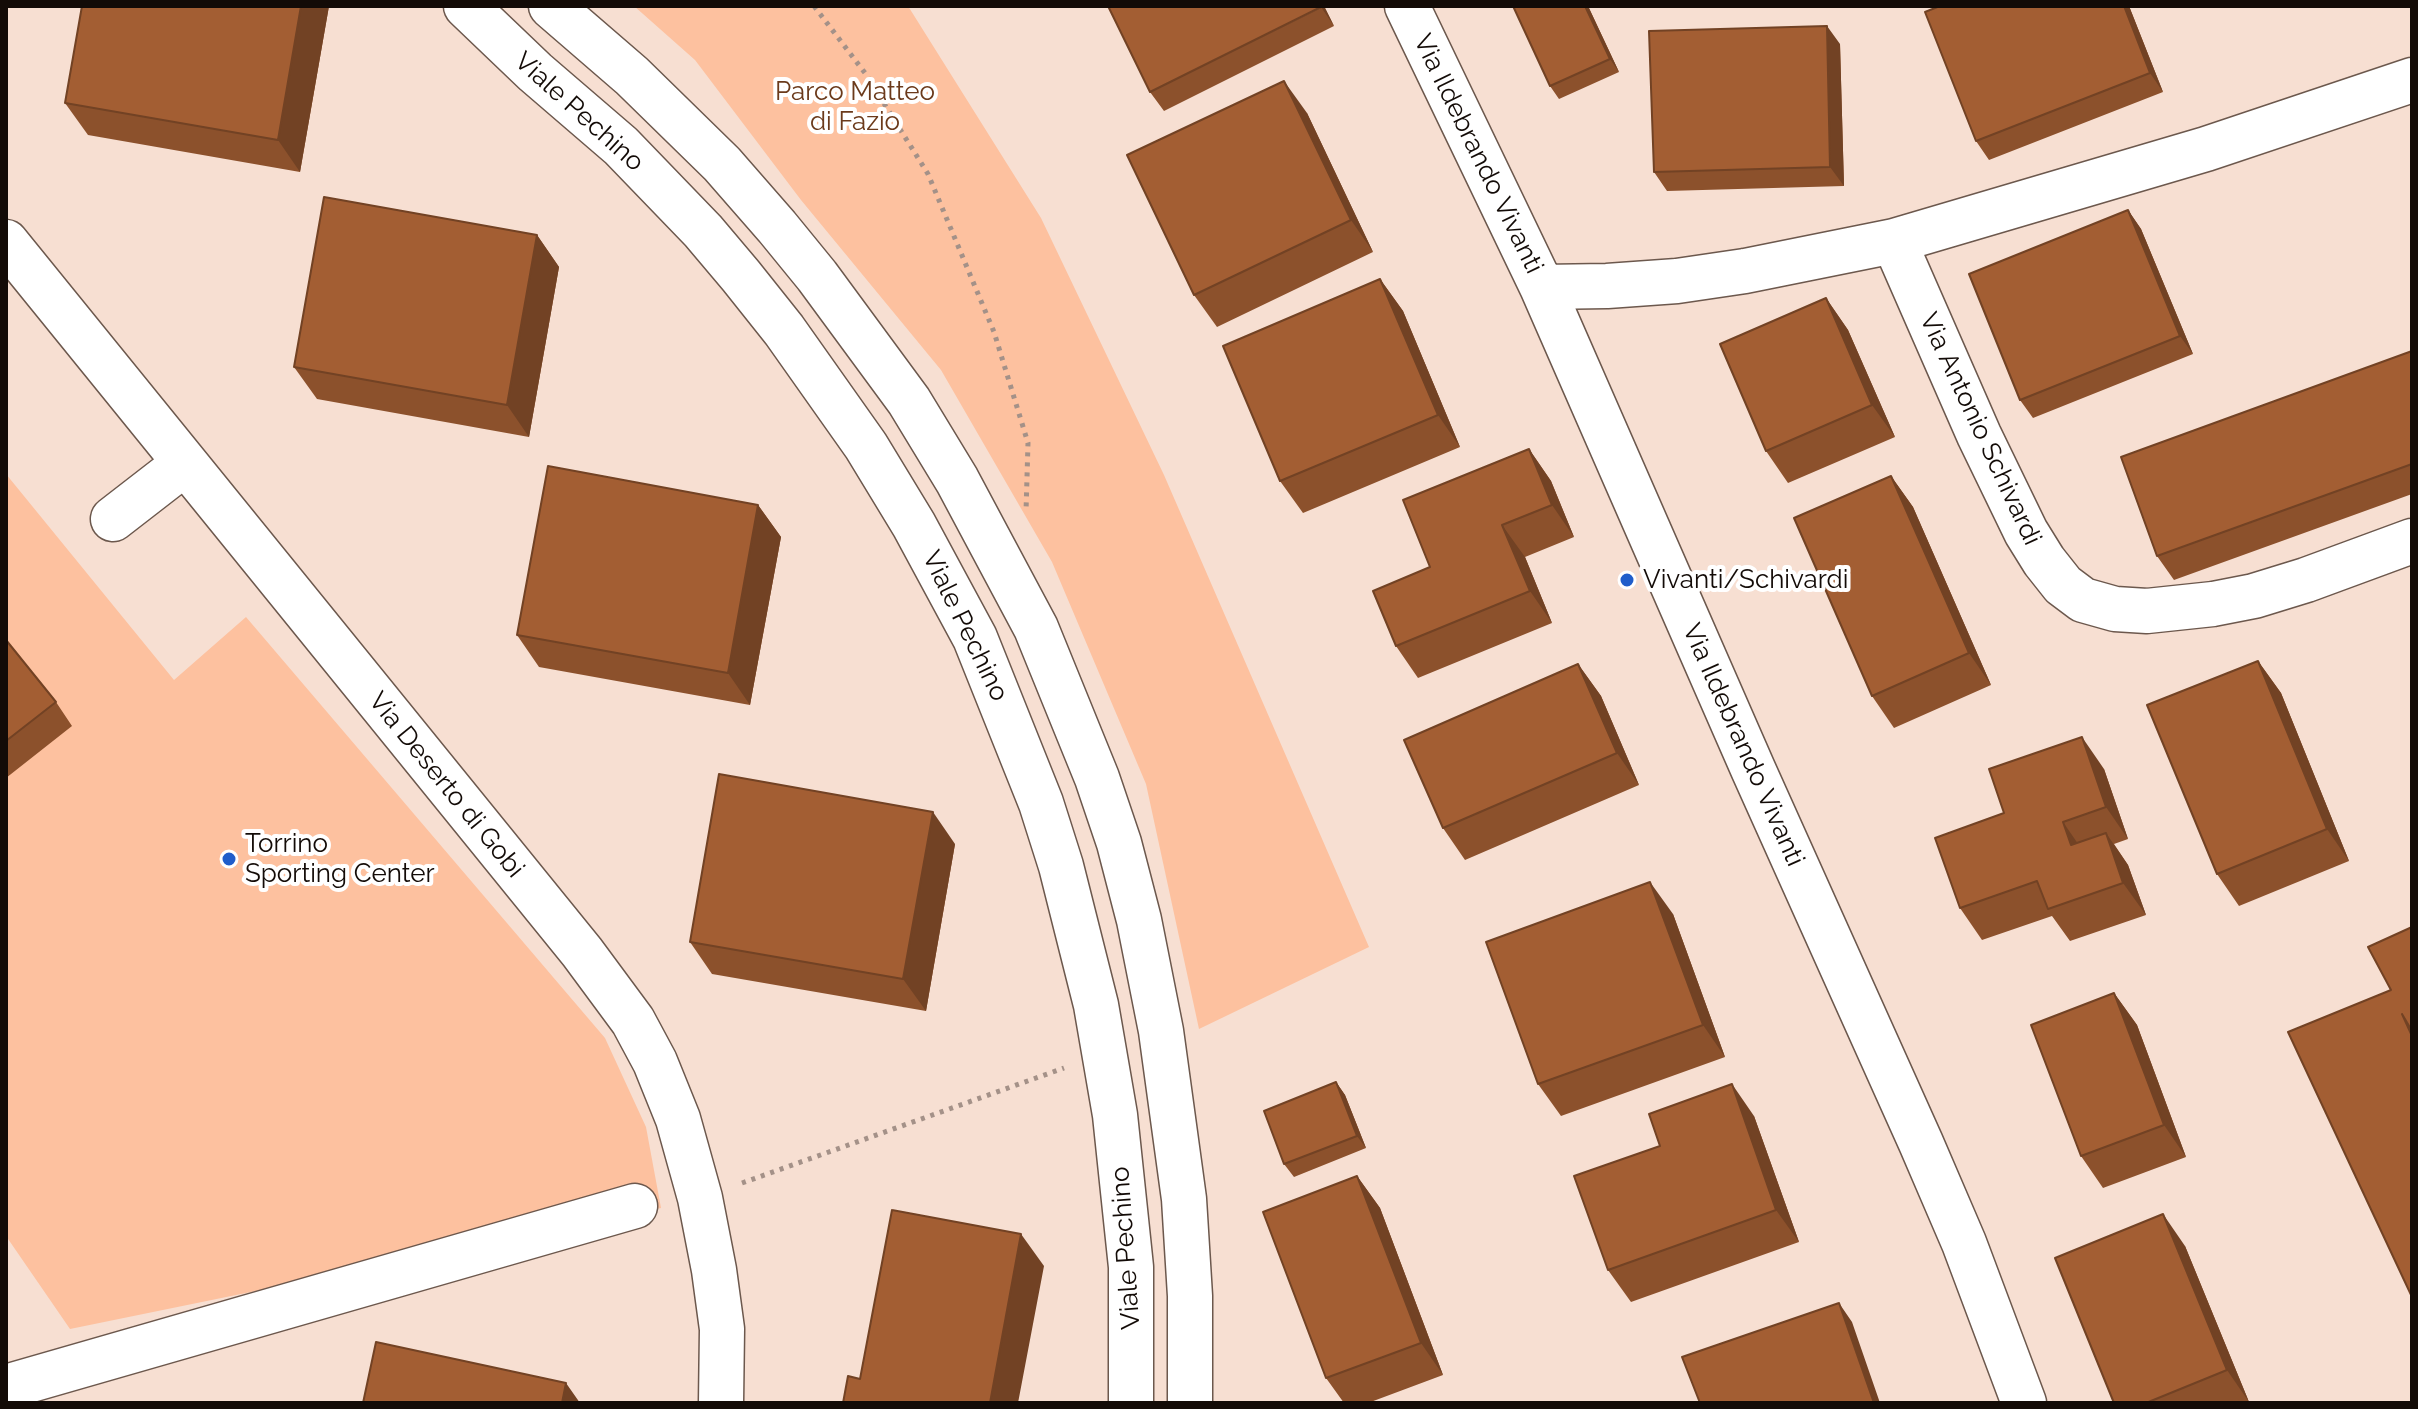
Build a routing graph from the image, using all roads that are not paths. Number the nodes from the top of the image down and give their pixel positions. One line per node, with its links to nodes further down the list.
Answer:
1 (466, 6): 14 (street, Viale Pechino)
2 (551, 6): 15 (street)
3 (1407, 6): 7 (street, Via Ildebrando Vivanti)
4 (2412, 80): 5 (street)
5 (1894, 241): 7 (street); 10 (street, Via Antonio Schivardi)
6 (6, 242): 8 (street, Via Deserto di Gobi)
7 (1542, 287): 16 (street, Via Ildebrando Vivanti)
8 (184, 464): 9 (street); 13 (street, Via Deserto di Gobi)
9 (113, 519)
10 (2412, 541)
11 (635, 1206): 12 (street)
12 (6, 1387)
13 (721, 1403)
14 (1131, 1403)
15 (1190, 1403)
16 (2024, 1403)

